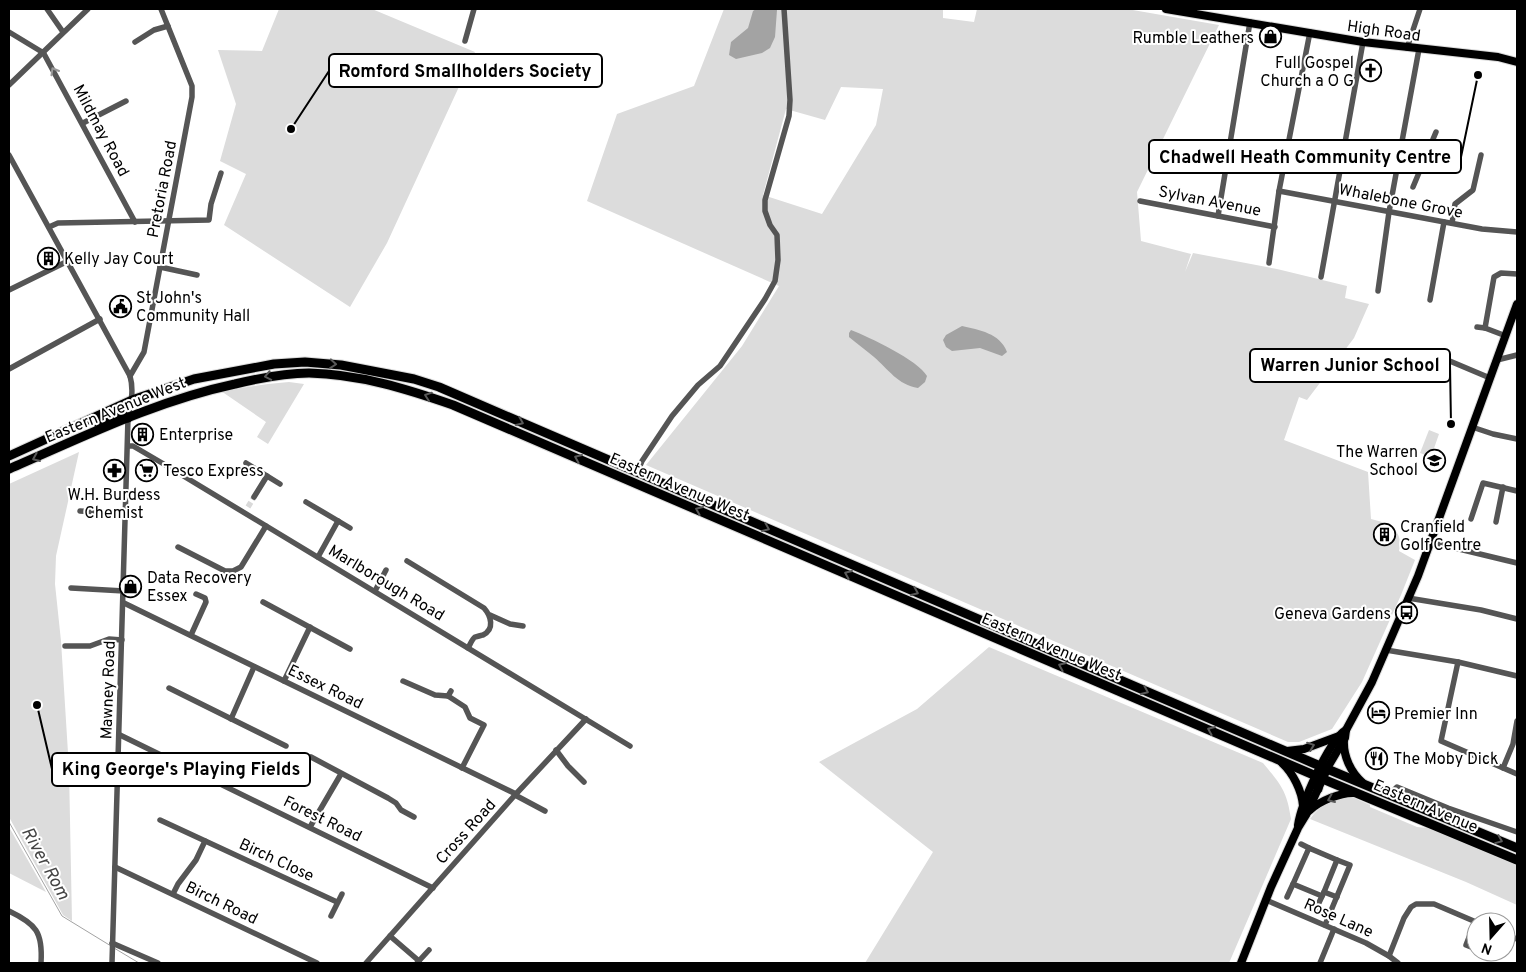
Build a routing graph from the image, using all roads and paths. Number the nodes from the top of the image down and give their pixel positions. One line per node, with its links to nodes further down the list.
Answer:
1 (46, 9): 12 (street)
2 (88, 9): 12 (street)
3 (161, 9): 10 (street, Pretoria Road)
4 (474, 9): 14 (street)
5 (784, 9): 74 (street)
6 (1166, 9): 8 (main road, High Road)
7 (1420, 9): 17 (street)
8 (1208, 12): 9 (main road, High Road)
9 (1250, 22): 13 (main road, High Road); 37 (street)
10 (168, 26): 15 (street); 38 (street, Pretoria Road)
11 (9, 32): 19 (street, Mildmay Road)
12 (63, 32): 19 (street)
13 (1310, 32): 16 (main road, High Road); 33 (street)
14 (465, 41)
15 (135, 42)
16 (1363, 42): 17 (main road, High Road); 35 (street)
17 (1407, 48): 18 (main road, High Road)
18 (1419, 49): 21 (main road, High Road); 27 (street)
19 (42, 52): 23 (street); 25 (street, Mildmay Road, one-way to 19)
20 (1517, 55): 21 (main road, High Road)
21 (1498, 57): 22 (main road, High Road)
22 (1517, 62)
23 (9, 85)
24 (126, 100): 25 (street)
25 (83, 123): 39 (street, Mildmay Road)
26 (1436, 132): 28 (street)
27 (1402, 148): 28 (street); 36 (street)
28 (1427, 154): 32 (street)
29 (1481, 155): 41 (street)
30 (10, 158): 42 (street)
31 (221, 173): 38 (street)
32 (1413, 186)
33 (1279, 192): 35 (street, Whalebone Grove); 43 (street)
34 (1140, 201): 37 (street, Sylvan Avenue)
35 (1334, 201): 36 (street, Whalebone Grove); 50 (street)
36 (1390, 212): 40 (street, Whalebone Grove); 52 (street)
37 (1218, 216): 43 (street, Sylvan Avenue)
38 (169, 221): 39 (street); 47 (street, Pretoria Road)
39 (136, 222): 42 (street)
40 (1444, 222): 41 (street, Whalebone Grove); 53 (street)
41 (1452, 223): 44 (street, Whalebone Grove)
42 (49, 226): 45 (street)
43 (1275, 227): 46 (street)
44 (1517, 232)
45 (68, 261): 51 (street); 55 (street)
46 (1269, 263)
47 (160, 267): 48 (street); 63 (street, Pretoria Road)
48 (197, 274)
49 (1517, 274): 57 (street)
50 (1321, 277)
51 (9, 290)
52 (1378, 291)
53 (1430, 300)
54 (1517, 304): 58 (main road)
55 (100, 319): 62 (street); 63 (street)
56 (1477, 328): 57 (street)
57 (1486, 328): 58 (street)
58 (1506, 336): 61 (main road)
59 (1426, 351): 64 (street)
60 (1517, 355): 61 (street)
61 (1497, 360): 64 (main road)
62 (9, 369)
63 (130, 376): 65 (street)
64 (1490, 378): 67 (main road)
65 (132, 400): 66 (street, Mawney Road); 68 (highway, Eastern Avenue West); 74 (highway, Eastern Avenue West, one-way to 74)
66 (128, 418): 68 (highway); 70 (street, Mawney Road); 73 (highway, Eastern Avenue West, one-way to 73); 127 (highway, Eastern Avenue West, one-way to 66)
67 (1472, 427): 69 (street); 88 (main road)
68 (67, 429): 71 (highway, Eastern Avenue West)
69 (1517, 439)
70 (128, 446): 82 (street, Mawney Road); 86 (street, Marlborough Road)
71 (9, 456)
72 (246, 463): 75 (street)
73 (9, 469)
74 (638, 470): 119 (highway, Eastern Avenue West, one-way to 119)
75 (266, 476): 76 (street); 79 (street)
76 (280, 484)
77 (1503, 487): 78 (street); 83 (street); 85 (street)
78 (1517, 491)
79 (254, 497)
80 (306, 502): 84 (street)
81 (80, 511): 82 (street)
82 (126, 514): 95 (street, Mawney Road)
83 (1471, 520)
84 (338, 521): 87 (street); 90 (street)
85 (1496, 522)
86 (266, 526): 89 (street); 90 (street, Marlborough Road)
87 (350, 528)
88 (1430, 542): 92 (street); 98 (main road)
89 (178, 547)
90 (318, 557): 96 (street, Marlborough Road)
91 (407, 561): 101 (street)
92 (1517, 563)
93 (386, 570): 96 (street)
94 (71, 588): 95 (street)
95 (124, 590): 100 (street, Mawney Road)
96 (375, 591): 109 (street, Marlborough Road)
97 (196, 594): 105 (street)
98 (1408, 598): 102 (street); 110 (main road)
99 (263, 602): 104 (street)
100 (124, 603): 105 (street, Essex Road); 106 (street, Mawney Road)
101 (490, 615): 103 (street); 109 (street)
102 (1517, 619)
103 (523, 626)
104 (310, 627): 108 (street); 114 (street)
105 (191, 635): 112 (street, Essex Road)
106 (122, 640): 107 (street); 121 (street, Mawney Road)
107 (70, 643)
108 (350, 648)
109 (468, 648): 118 (street, Marlborough Road)
110 (1386, 650): 111 (street); 122 (main road)
111 (1458, 662): 113 (street); 130 (street)
112 (254, 666): 114 (street, Essex Road); 117 (street)
113 (1517, 676)
114 (284, 681): 129 (street, Essex Road)
115 (402, 681): 129 (street)
116 (168, 688): 117 (street)
117 (231, 719): 123 (street)
118 (586, 719): 124 (street, Marlborough Road); 125 (street, Cross Road)
119 (1211, 719): 126 (highway, Eastern Avenue West); 131 (highway)
120 (1517, 721): 130 (street)
121 (120, 735): 143 (street, Forest Road); 152 (street, Mawney Road)
122 (1343, 735): 126 (main road, one-way to 122); 131 (main road); 135 (main road)
123 (286, 746)
124 (630, 746)
125 (556, 750): 134 (street); 136 (street, Cross Road)
126 (1283, 750): 131 (highway, Eastern Avenue West)
127 (1272, 756): 131 (highway, Eastern Avenue West); 140 (main road)
128 (311, 757): 132 (street)
129 (462, 768): 136 (street, Essex Road)
130 (1503, 768): 133 (street)
131 (1321, 773): 135 (highway, Eastern Avenue); 137 (highway, Eastern Avenue); 140 (main road); 148 (highway)
132 (341, 774): 141 (street); 143 (street)
133 (1517, 774)
134 (584, 782)
135 (1368, 786): 138 (highway, Eastern Avenue)
136 (516, 794): 139 (street, Essex Road); 154 (street, Cross Road)
137 (1360, 794): 140 (main road, one-way to 140); 148 (highway, Eastern Avenue)
138 (1389, 795): 144 (street, Eastern Avenue); 149 (highway, Eastern Avenue, one-way to 149)
139 (545, 811)
140 (1304, 814): 160 (main road)
141 (414, 816)
142 (160, 820): 145 (street, Birch Close)
143 (310, 827): 154 (street, Forest Road)
144 (1517, 832)
145 (205, 841): 155 (street); 161 (street, Birch Close)
146 (1301, 844): 147 (street)
147 (1309, 848): 150 (street); 153 (street)
148 (1488, 848): 151 (highway, Eastern Avenue)
149 (1517, 848)
150 (1337, 860): 157 (street); 159 (street)
151 (1517, 860)
152 (115, 866): 155 (street, Birch Road); 169 (street, Mawney Road)
153 (1293, 884): 157 (street); 158 (street)
154 (433, 888): 168 (street, Cross Road)
155 (173, 894): 176 (street, Birch Road)
156 (342, 894): 161 (street)
157 (1323, 894): 159 (street); 162 (street)
158 (1287, 897)
159 (1337, 897): 166 (street)
160 (1266, 900): 166 (street, Rose Lane); 178 (main road)
161 (337, 902): 164 (street)
162 (1316, 909)
163 (9, 911): 173 (street)
164 (331, 916)
165 (1466, 918): 171 (street)
166 (1324, 925): 167 (street, Rose Lane)
167 (1334, 928): 171 (street, Rose Lane); 179 (street)
168 (390, 936): 172 (street); 177 (street, Cross Road)
169 (112, 947): 174 (street, Mawney Road); 175 (street)
170 (429, 950): 172 (street)
171 (1389, 956): 180 (street, Rose Lane)
172 (418, 962)
173 (41, 963)
174 (112, 963)
175 (158, 963)
176 (318, 963)
177 (366, 963)
178 (1240, 963)
179 (1320, 963)
180 (1398, 963)

